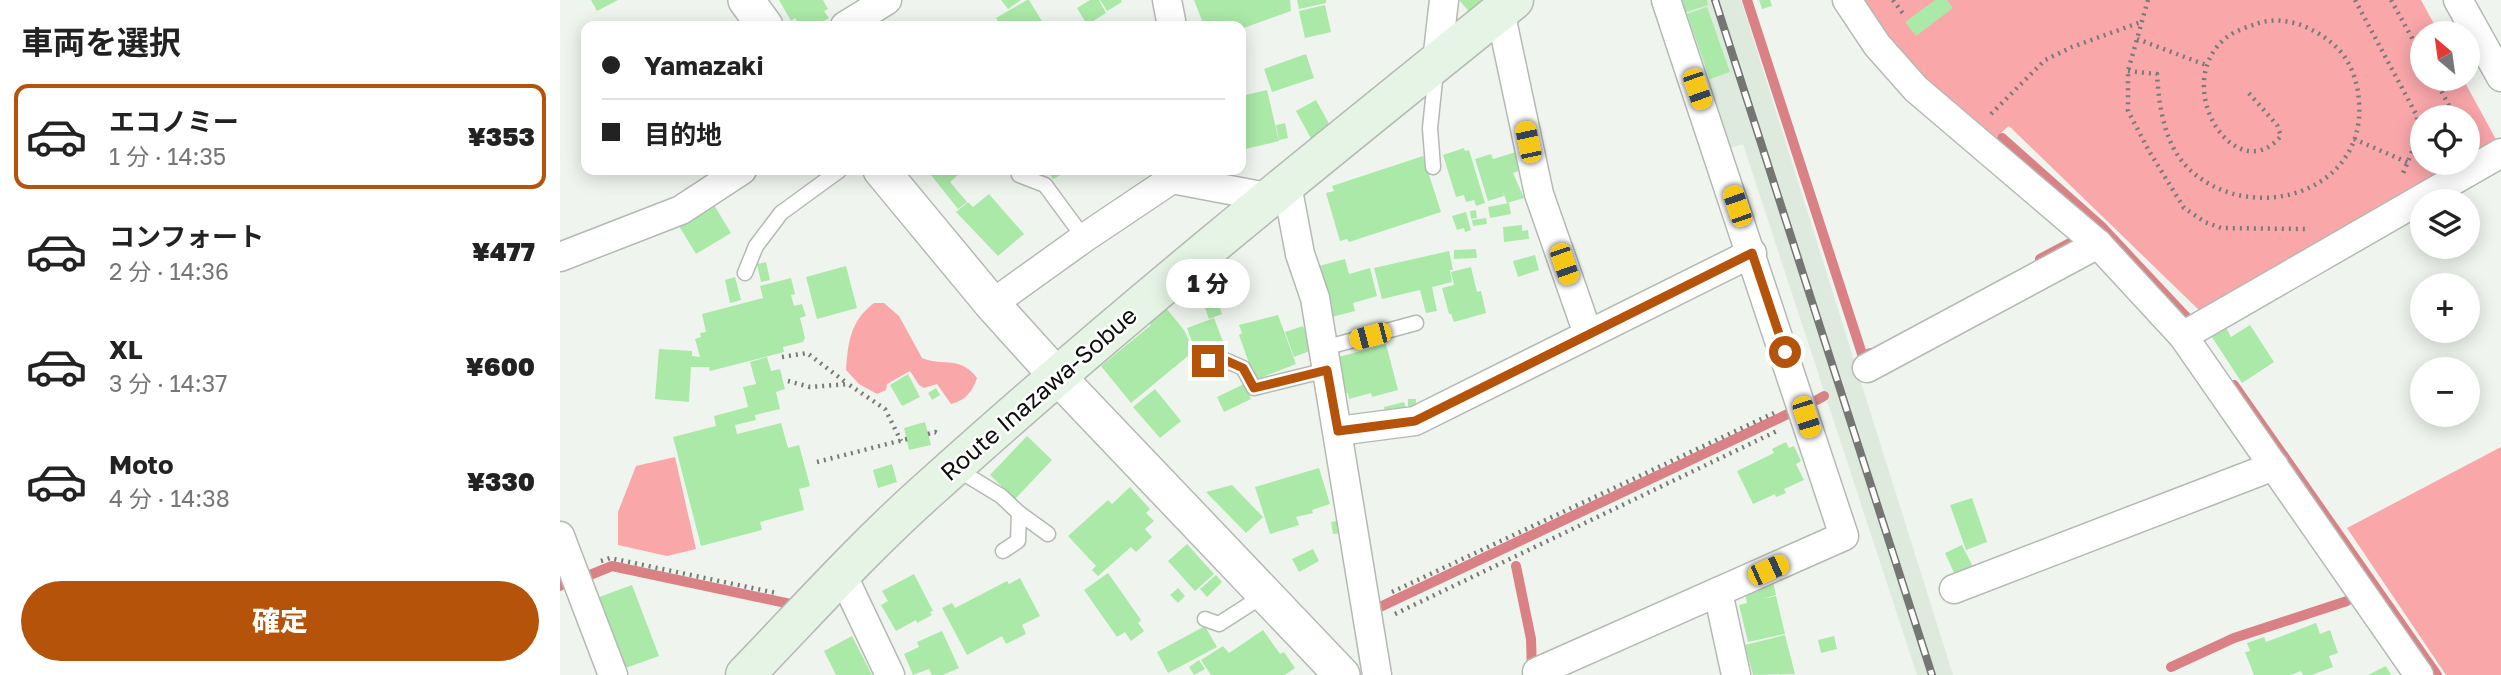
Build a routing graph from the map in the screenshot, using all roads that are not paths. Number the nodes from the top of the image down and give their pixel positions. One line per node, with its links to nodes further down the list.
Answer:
1 (746, 0): 8 (street)
2 (1167, 0): 9 (street)
3 (1444, 0): 10 (street)
4 (1667, 0): 23 (street)
5 (1847, 0): 22 (street)
6 (2458, 0): 11 (street)
7 (1507, 5): 10 (main road, Route Inazawa-Sobue); 28 (street)
8 (761, 21)
9 (1171, 21)
10 (1437, 61): 13 (lane); 20 (main road, Route Inazawa-Sobue)
11 (2501, 77)
12 (2501, 153): 29 (street)
13 (1433, 167)
14 (734, 175): 24 (street)
15 (833, 175): 25 (lane)
16 (885, 175): 26 (street)
17 (1019, 175): 21 (lane)
18 (1172, 175): 21 (street)
19 (1179, 175): 20 (street)
20 (1280, 192): 30 (street); 33 (main road, Route Inazawa-Sobue)
21 (1084, 237): 26 (street)
22 (2098, 243): 29 (street); 32 (street)
23 (1752, 253): 28 (street); 43 (street)
24 (560, 257)
25 (745, 273)
26 (992, 304): 33 (street)
27 (1416, 323): 30 (lane)
28 (1588, 334): 34 (street)
29 (2183, 336): 35 (street)
30 (1325, 359): 31 (lane); 34 (street)
31 (1208, 361)
32 (1867, 368)
33 (1057, 376): 36 (main road, Route Inazawa-Sobue); 44 (street)
34 (1338, 431): 51 (street)
35 (2274, 466): 42 (street); 53 (street)
36 (954, 467): 37 (lane); 41 (main road, Route Inazawa-Sobue)
37 (1019, 513): 38 (lane); 40 (lane)
38 (1048, 534)
39 (560, 536): 47 (street)
40 (1003, 551)
41 (842, 574): 48 (main road, Route Inazawa-Sobue); 49 (street)
42 (1954, 589)
43 (1718, 592): 46 (street); 52 (street)
44 (1265, 594): 45 (lane); 50 (street)
45 (1205, 619)
46 (1537, 672)
47 (613, 675)
48 (745, 675)
49 (890, 675)
50 (1342, 675)
51 (1377, 675)
52 (1736, 675)
53 (2419, 675)

